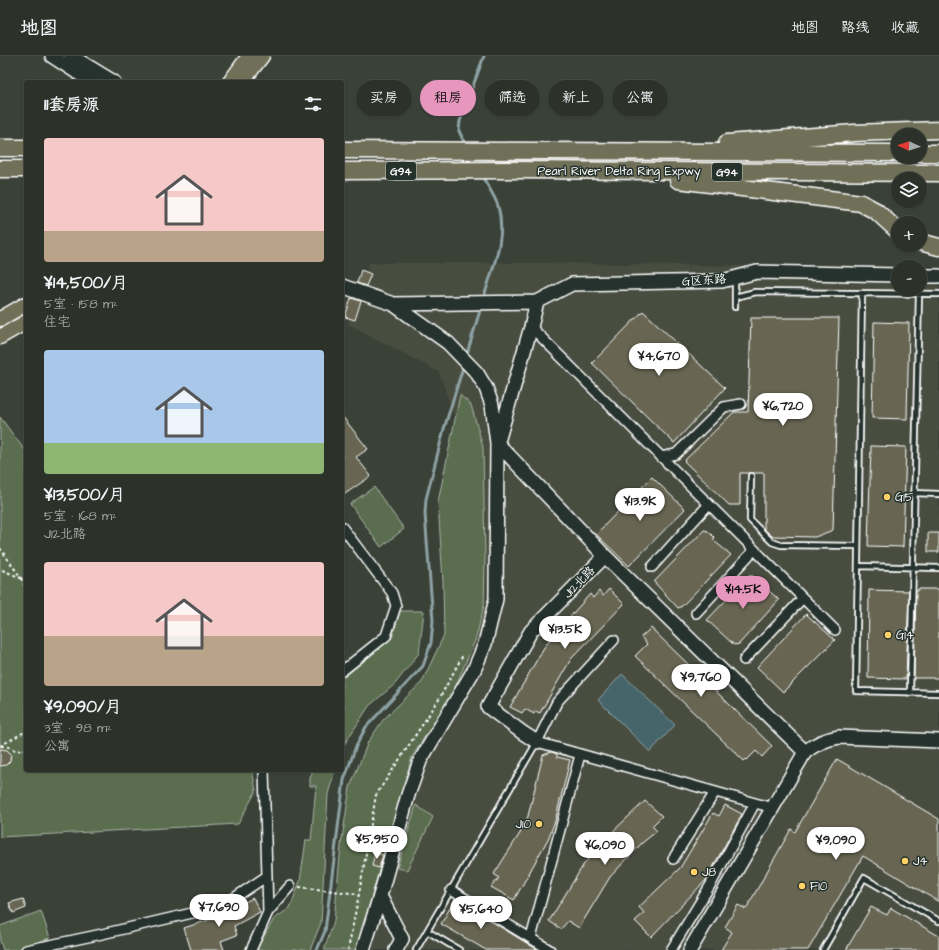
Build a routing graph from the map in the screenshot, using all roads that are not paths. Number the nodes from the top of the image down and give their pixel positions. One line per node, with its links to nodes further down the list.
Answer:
1 (52, 56): 5 (street)
2 (71, 56): 6 (street)
3 (262, 56): 4 (main road)
4 (245, 72): 7 (main road); 8 (main road)
5 (89, 80)
6 (111, 80)
7 (227, 80)
8 (233, 80)
9 (939, 130): 13 (highway)
10 (0, 148): 11 (highway)
11 (24, 148)
12 (344, 150): 13 (highway, Pearl River Delta Ring Expwy / G94)
13 (603, 152): 14 (highway, Pearl River Delta Ring Expwy / G94)
14 (891, 153)
15 (927, 153): 16 (highway)
16 (939, 153)
17 (0, 169): 18 (highway)
18 (24, 169)
19 (344, 171): 20 (highway, Pearl River Delta Ring Expwy / G94)
20 (603, 171): 21 (highway, Pearl River Delta Ring Expwy / G94); 22 (highway)
21 (939, 173)
22 (891, 225)
23 (927, 244): 24 (highway)
24 (939, 247)
25 (891, 275): 28 (street, G区东路)
26 (927, 276): 27 (street)
27 (939, 276)
28 (735, 277): 35 (lane); 36 (street, G区东路)
29 (344, 287): 37 (street)
30 (862, 293): 31 (lane); 35 (lane); 52 (lane)
31 (891, 294)
32 (927, 294): 33 (lane)
33 (939, 294)
34 (919, 296): 48 (lane)
35 (735, 297): 39 (lane)
36 (537, 302): 37 (street); 42 (street)
37 (393, 304): 45 (street)
38 (24, 305): 40 (main road)
39 (735, 307)
40 (0, 319)
41 (24, 323): 43 (main road)
42 (531, 327): 45 (street); 46 (street)
43 (0, 337)
44 (741, 404): 46 (street)
45 (497, 443): 54 (street); 79 (street)
46 (661, 457): 50 (street)
47 (751, 476): 52 (lane)
48 (914, 493): 49 (lane); 57 (lane)
49 (939, 494)
50 (709, 504): 53 (street); 56 (street)
51 (344, 530): 64 (street)
52 (858, 546): 55 (lane)
53 (754, 550): 59 (street); 60 (street)
54 (605, 556): 68 (street, J12北路); 69 (street)
55 (858, 566): 57 (lane); 65 (lane)
56 (652, 567)
57 (912, 567): 58 (lane); 65 (lane)
58 (939, 568)
59 (803, 598): 61 (street); 63 (street)
60 (696, 613)
61 (835, 630)
62 (614, 640): 68 (street)
63 (744, 660)
64 (344, 668)
65 (910, 693): 66 (lane)
66 (939, 693)
67 (939, 740): 69 (street)
68 (537, 742): 70 (street); 78 (lane)
69 (805, 752): 74 (street)
70 (580, 755): 72 (street); 83 (street)
71 (264, 772): 76 (street)
72 (715, 792): 73 (street); 75 (street)
73 (755, 803): 74 (street); 91 (street)
74 (773, 808): 92 (street)
75 (673, 860)
76 (267, 876): 80 (street); 84 (street)
77 (290, 886): 80 (street)
78 (451, 890): 82 (lane); 83 (street)
79 (380, 896): 86 (street); 87 (street)
80 (268, 912): 85 (street)
81 (939, 921): 93 (lane)
82 (427, 931): 88 (lane); 89 (lane)
83 (531, 938): 90 (street)
84 (30, 949)
85 (251, 950)
86 (363, 950)
87 (396, 950)
88 (416, 950)
89 (459, 950)
90 (550, 950)
91 (671, 950)
92 (690, 950)
93 (822, 950)

